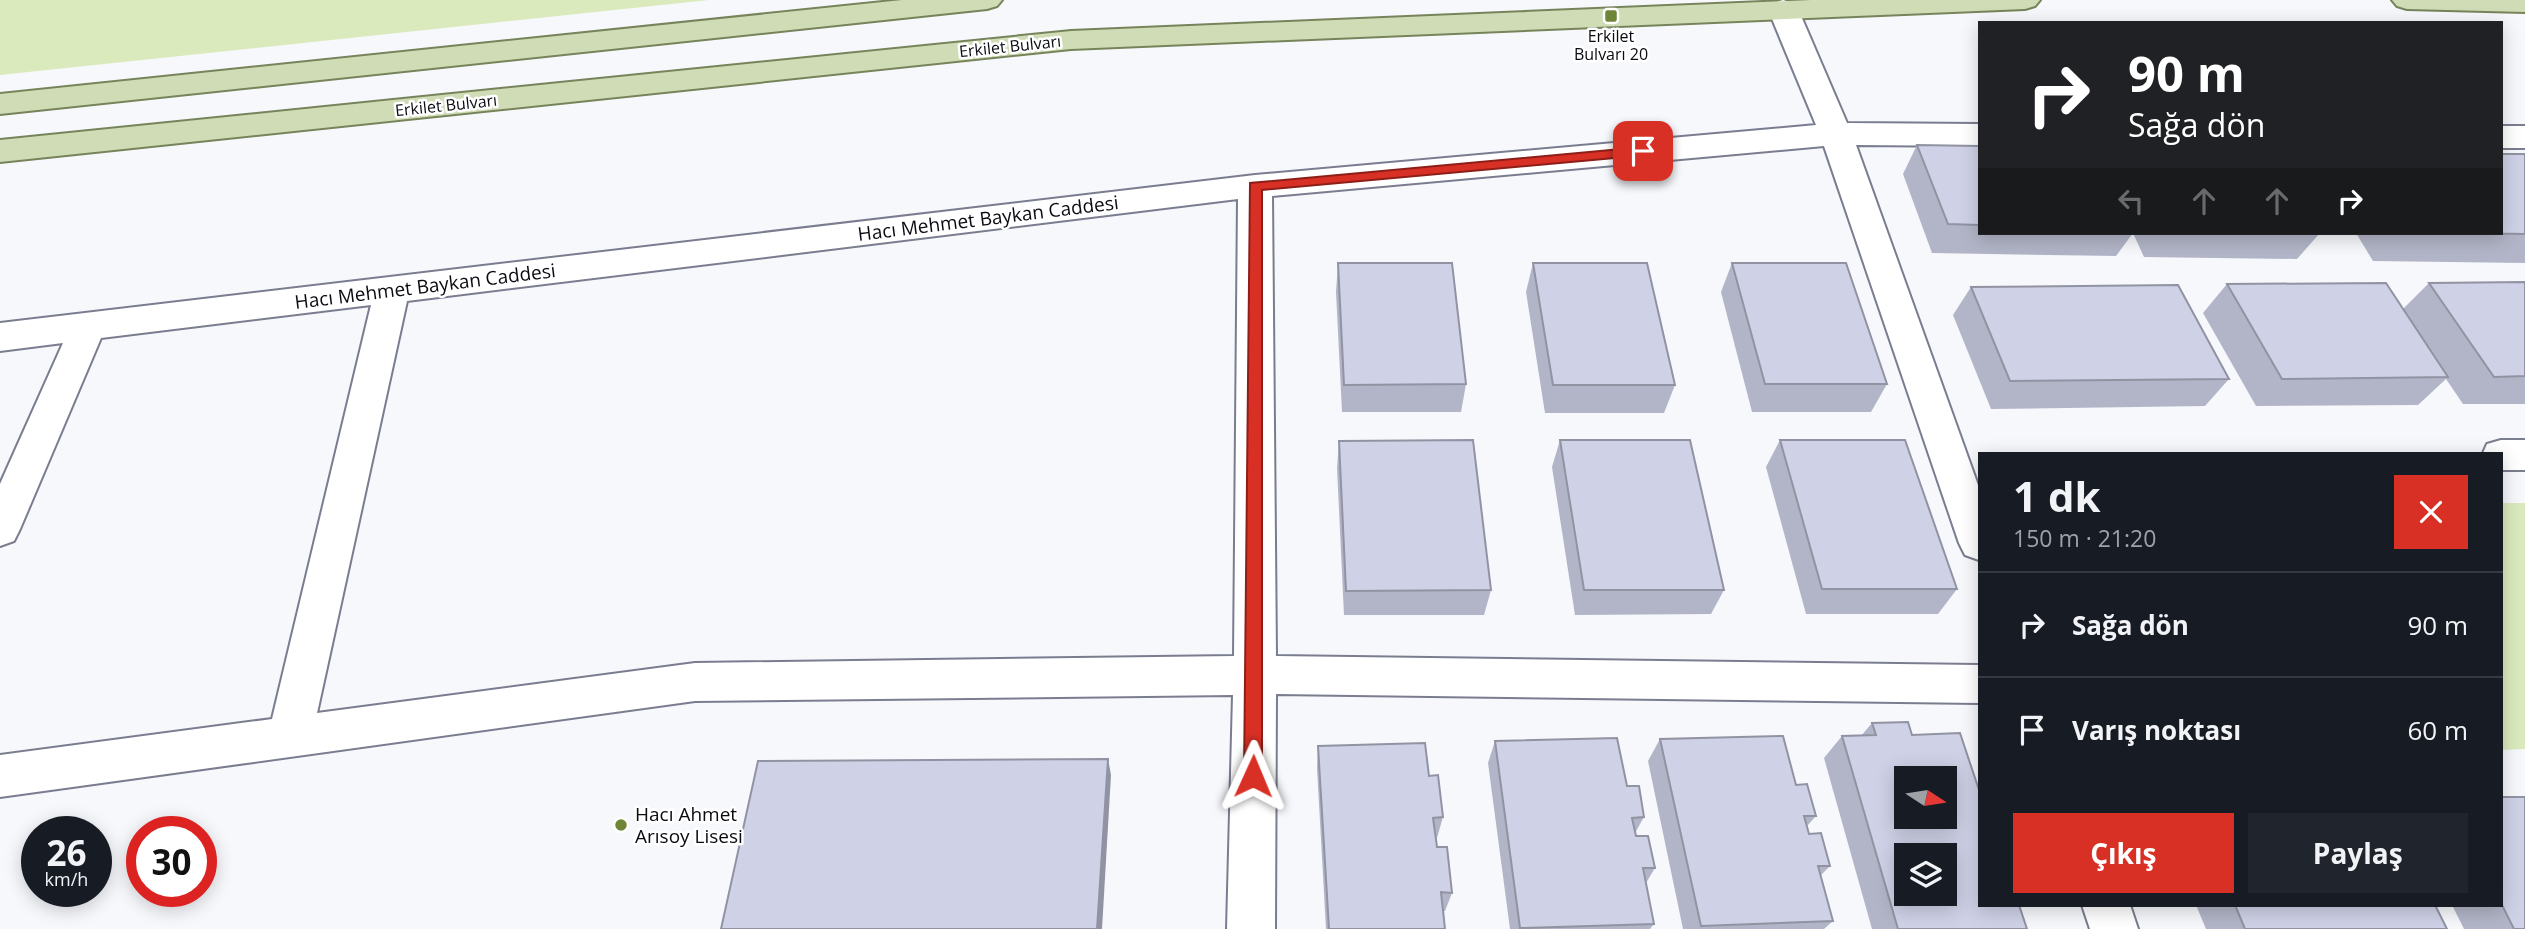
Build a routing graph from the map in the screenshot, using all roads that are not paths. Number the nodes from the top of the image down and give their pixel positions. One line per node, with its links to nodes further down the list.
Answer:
1 (987, 0): 6 (main road)
2 (2025, 0): 5 (main road, Erkilet Bulvarı)
3 (2407, 0): 4 (main road)
4 (2525, 3)
5 (1783, 9): 7 (street); 11 (main road, Erkilet Bulvarı)
6 (0, 104)
7 (1836, 134): 8 (street, Hacı Mehmet Baykan Caddesi); 12 (street, Hacı Mehmet Baykan Caddesi); 18 (street)
8 (1978, 135)
9 (2503, 137): 10 (street)
10 (2525, 137)
11 (0, 151)
12 (1255, 186): 13 (street, Hacı Mehmet Baykan Caddesi); 21 (street)
13 (391, 290): 14 (street, Hacı Mehmet Baykan Caddesi); 23 (street)
14 (88, 326): 15 (street, Hacı Mehmet Baykan Caddesi); 19 (street)
15 (0, 337)
16 (2503, 455): 17 (street)
17 (2525, 455)
18 (1964, 456): 20 (street)
19 (0, 529)
20 (1978, 537)
21 (1255, 675): 22 (street); 23 (street); 26 (street)
22 (1978, 684)
23 (290, 737): 24 (street)
24 (0, 776)
25 (2107, 907): 27 (street)
26 (1251, 929)
27 (2114, 929)

